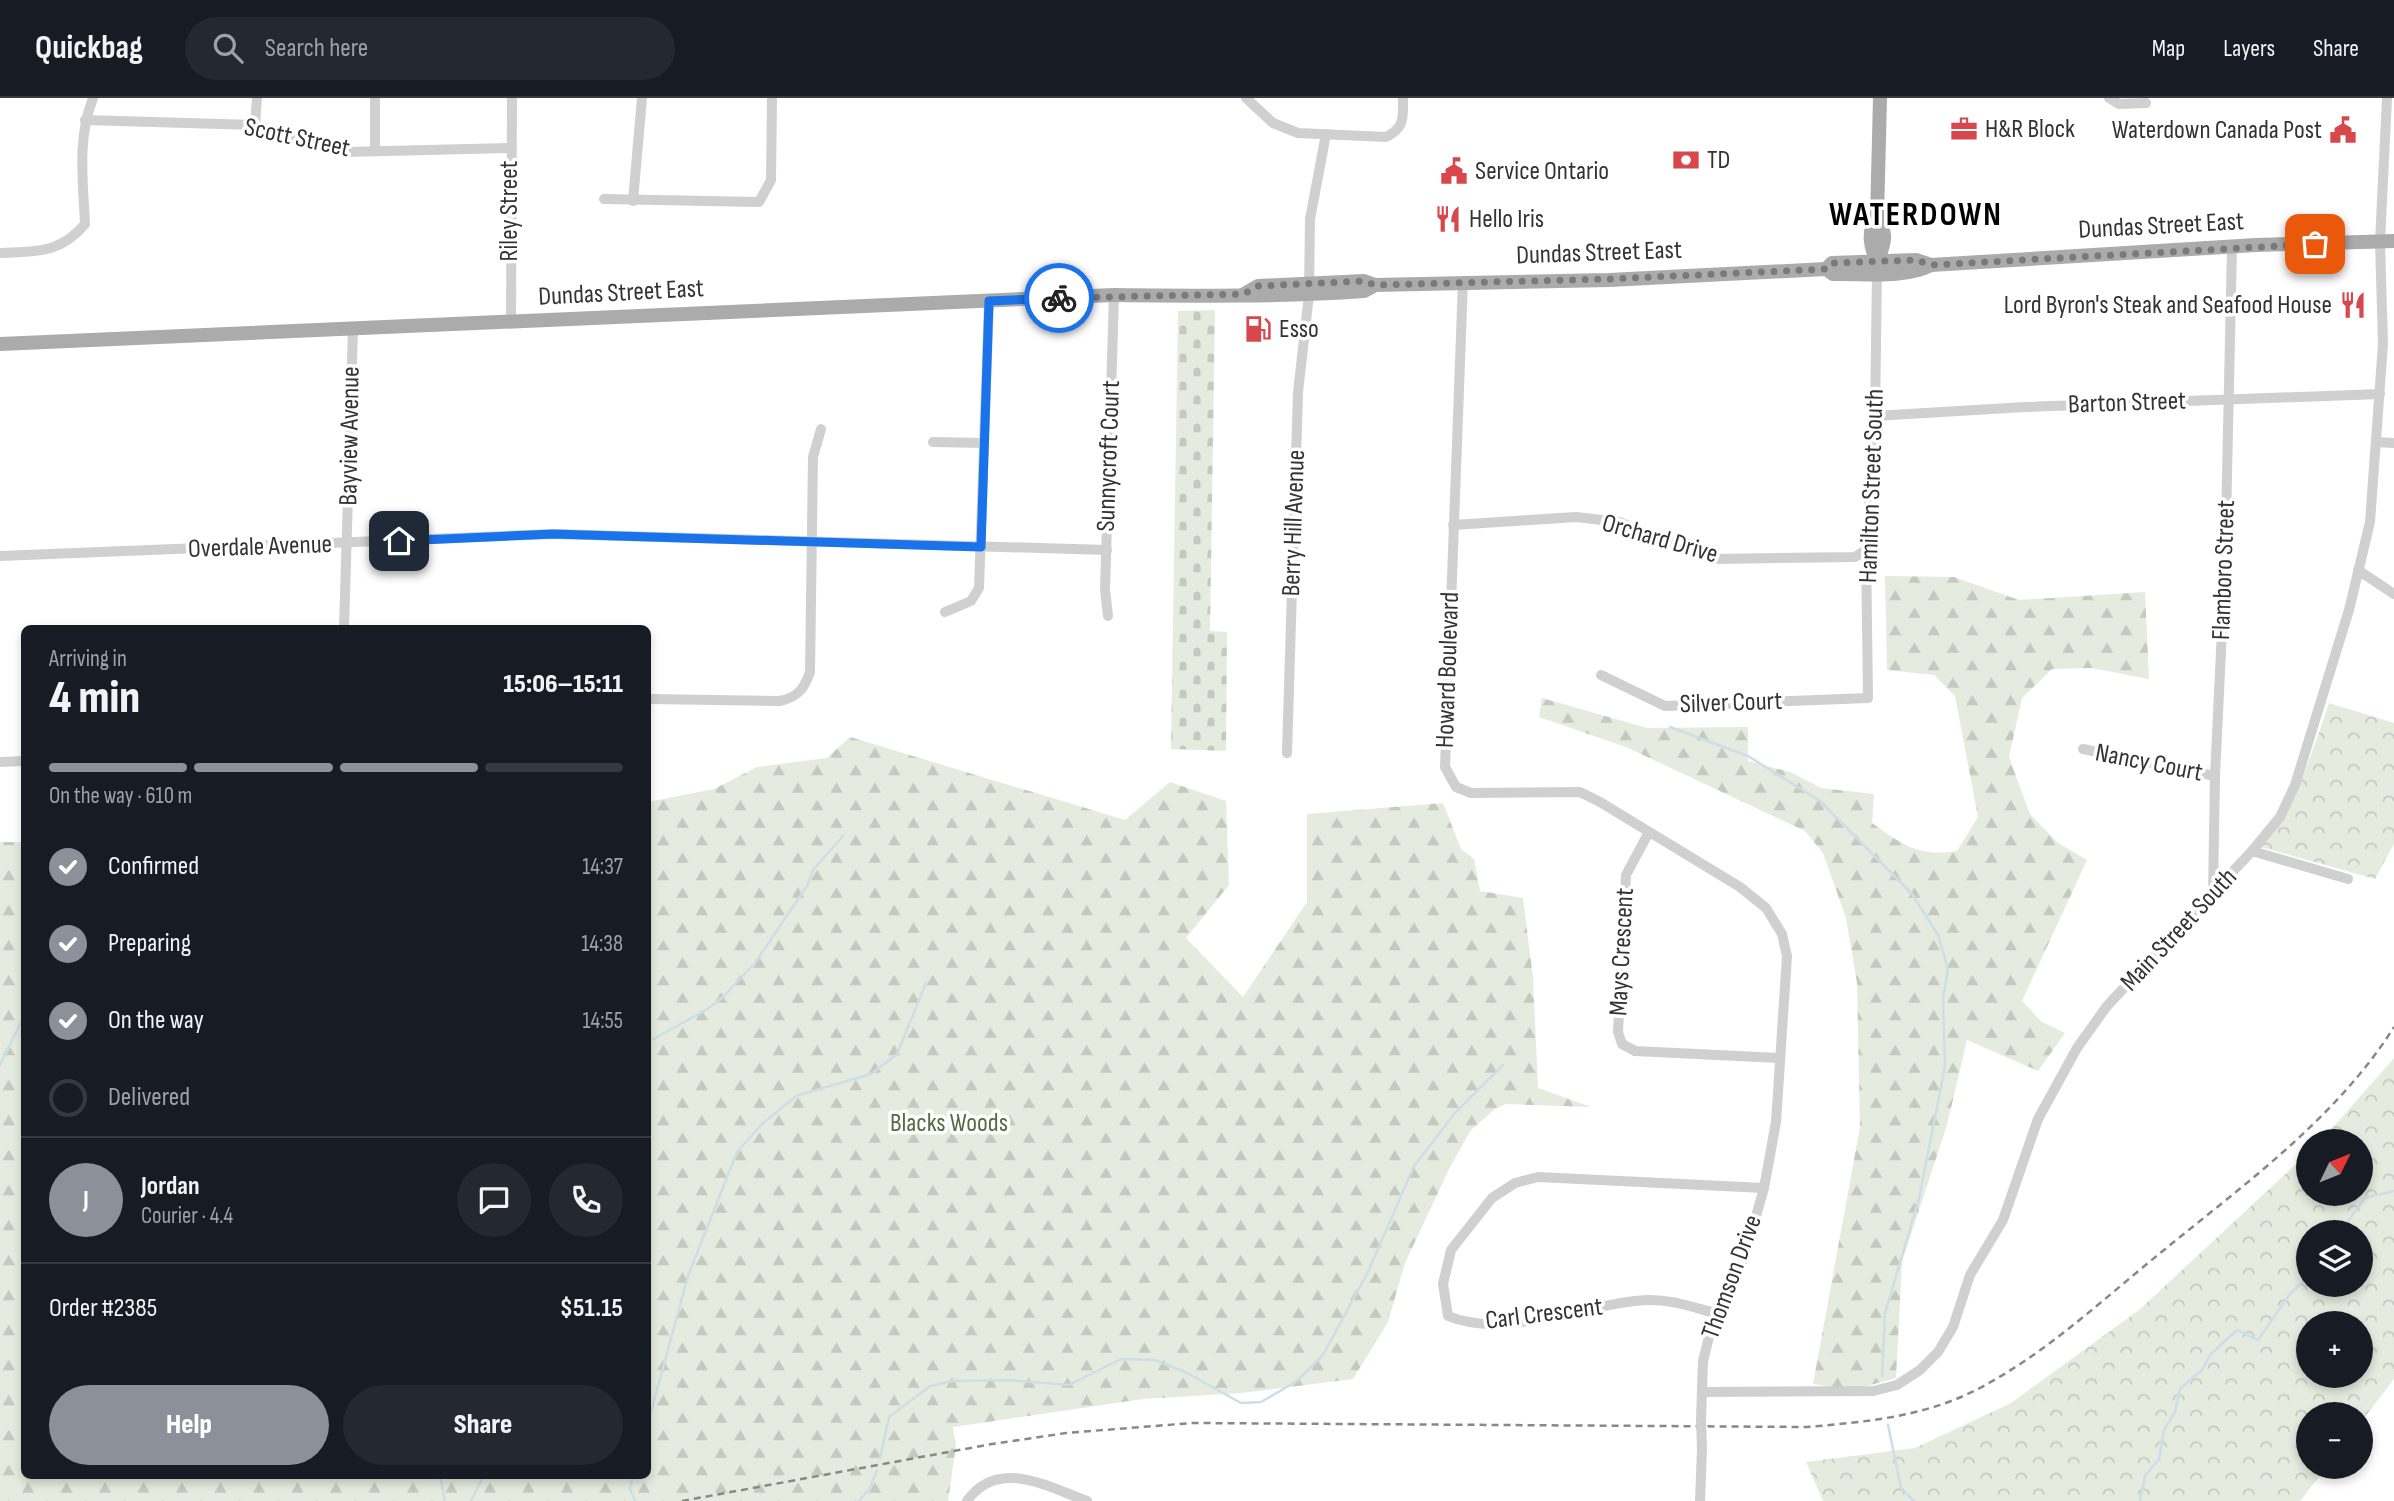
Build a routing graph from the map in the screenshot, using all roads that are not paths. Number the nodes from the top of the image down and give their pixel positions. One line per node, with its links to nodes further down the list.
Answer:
1 (93, 98): 13 (street)
2 (257, 98): 14 (street)
3 (375, 98): 17 (street)
4 (512, 98): 16 (street, Riley Street)
5 (642, 98): 19 (street)
6 (772, 98): 19 (street)
7 (1246, 98): 15 (street)
8 (1403, 98): 15 (street)
9 (1880, 98): 23 (main road)
10 (2109, 98): 12 (street)
11 (2387, 98): 20 (street, Main Street South)
12 (2146, 103)
13 (85, 120): 14 (street, Scott Street); 22 (street)
14 (255, 125): 17 (street, Scott Street)
15 (1326, 134): 25 (street, Berry Hill Avenue)
16 (509, 148): 17 (street, Scott Street); 28 (street, Riley Street)
17 (374, 151)
18 (604, 199): 19 (street)
19 (633, 201)
20 (2387, 242): 21 (main road, Dundas Street East); 31 (street, Main Street South)
21 (2232, 247): 23 (main road, Dundas Street East); 32 (street, Flamboro Street)
22 (0, 253)
23 (1877, 267): 24 (main road, Dundas Street East); 33 (street, Hamilton Street South)
24 (1463, 281): 25 (main road, Dundas Street East); 39 (street, Howard Boulevard)
25 (1310, 289): 26 (main road, Dundas Street East); 55 (street, Berry Hill Avenue)
26 (1114, 296): 27 (main road, Dundas Street East); 43 (street, Sunnycroft Court)
27 (989, 301): 28 (main road, Dundas Street East); 37 (street)
28 (511, 323): 29 (main road, Dundas Street East)
29 (353, 328): 30 (main road, Dundas Street East); 41 (street, Bayview Avenue)
30 (0, 344)
31 (2380, 394): 32 (street, Barton Street); 36 (street, Main Street South)
32 (2227, 399): 33 (street, Barton Street); 58 (street, Flamboro Street)
33 (1875, 416): 44 (street, Hamilton Street South)
34 (821, 429): 40 (street)
35 (933, 442): 37 (street)
36 (2376, 442): 38 (street); 46 (street, Main Street South)
37 (984, 443): 42 (street)
38 (2394, 443)
39 (1453, 525): 44 (street, Orchard Drive); 59 (street, Howard Boulevard)
40 (813, 540): 41 (street, Overdale Avenue); 42 (street, Overdale Avenue); 53 (street)
41 (347, 544): 45 (street, Overdale Avenue); 50 (street, Bayview Avenue)
42 (981, 547): 43 (street, Overdale Avenue); 48 (street)
43 (1107, 550): 49 (street, Sunnycroft Court)
44 (1866, 550): 52 (street, Hamilton Street South)
45 (0, 556)
46 (2358, 570): 47 (street); 60 (street, Main Street South)
47 (2394, 594)
48 (944, 611)
49 (1108, 616)
50 (344, 625)
51 (1601, 675): 52 (street, Silver Court)
52 (1868, 698)
53 (651, 699)
54 (2083, 750): 58 (street, Nancy Court)
55 (1287, 753)
56 (21, 761): 57 (street)
57 (0, 762)
58 (2215, 776): 62 (street, Flamboro Street)
59 (1649, 832): 63 (street, Howard Boulevard); 63 (street, Mays Crescent)
60 (2252, 851): 61 (street); 62 (street, Main Street South)
61 (2348, 879)
62 (2213, 894): 67 (street, Main Street South)
63 (1779, 1058): 64 (street, Howard Boulevard)
64 (1776, 1122): 65 (street, Thomson Drive)
65 (1764, 1188): 66 (street, Thomson Drive); 66 (street, Carl Crescent)
66 (1715, 1313): 67 (street, Thomson Drive)
67 (1703, 1392): 70 (street, Thomson Drive, bridge)
68 (967, 1501): 69 (street)
69 (1087, 1501)
70 (1700, 1501)

